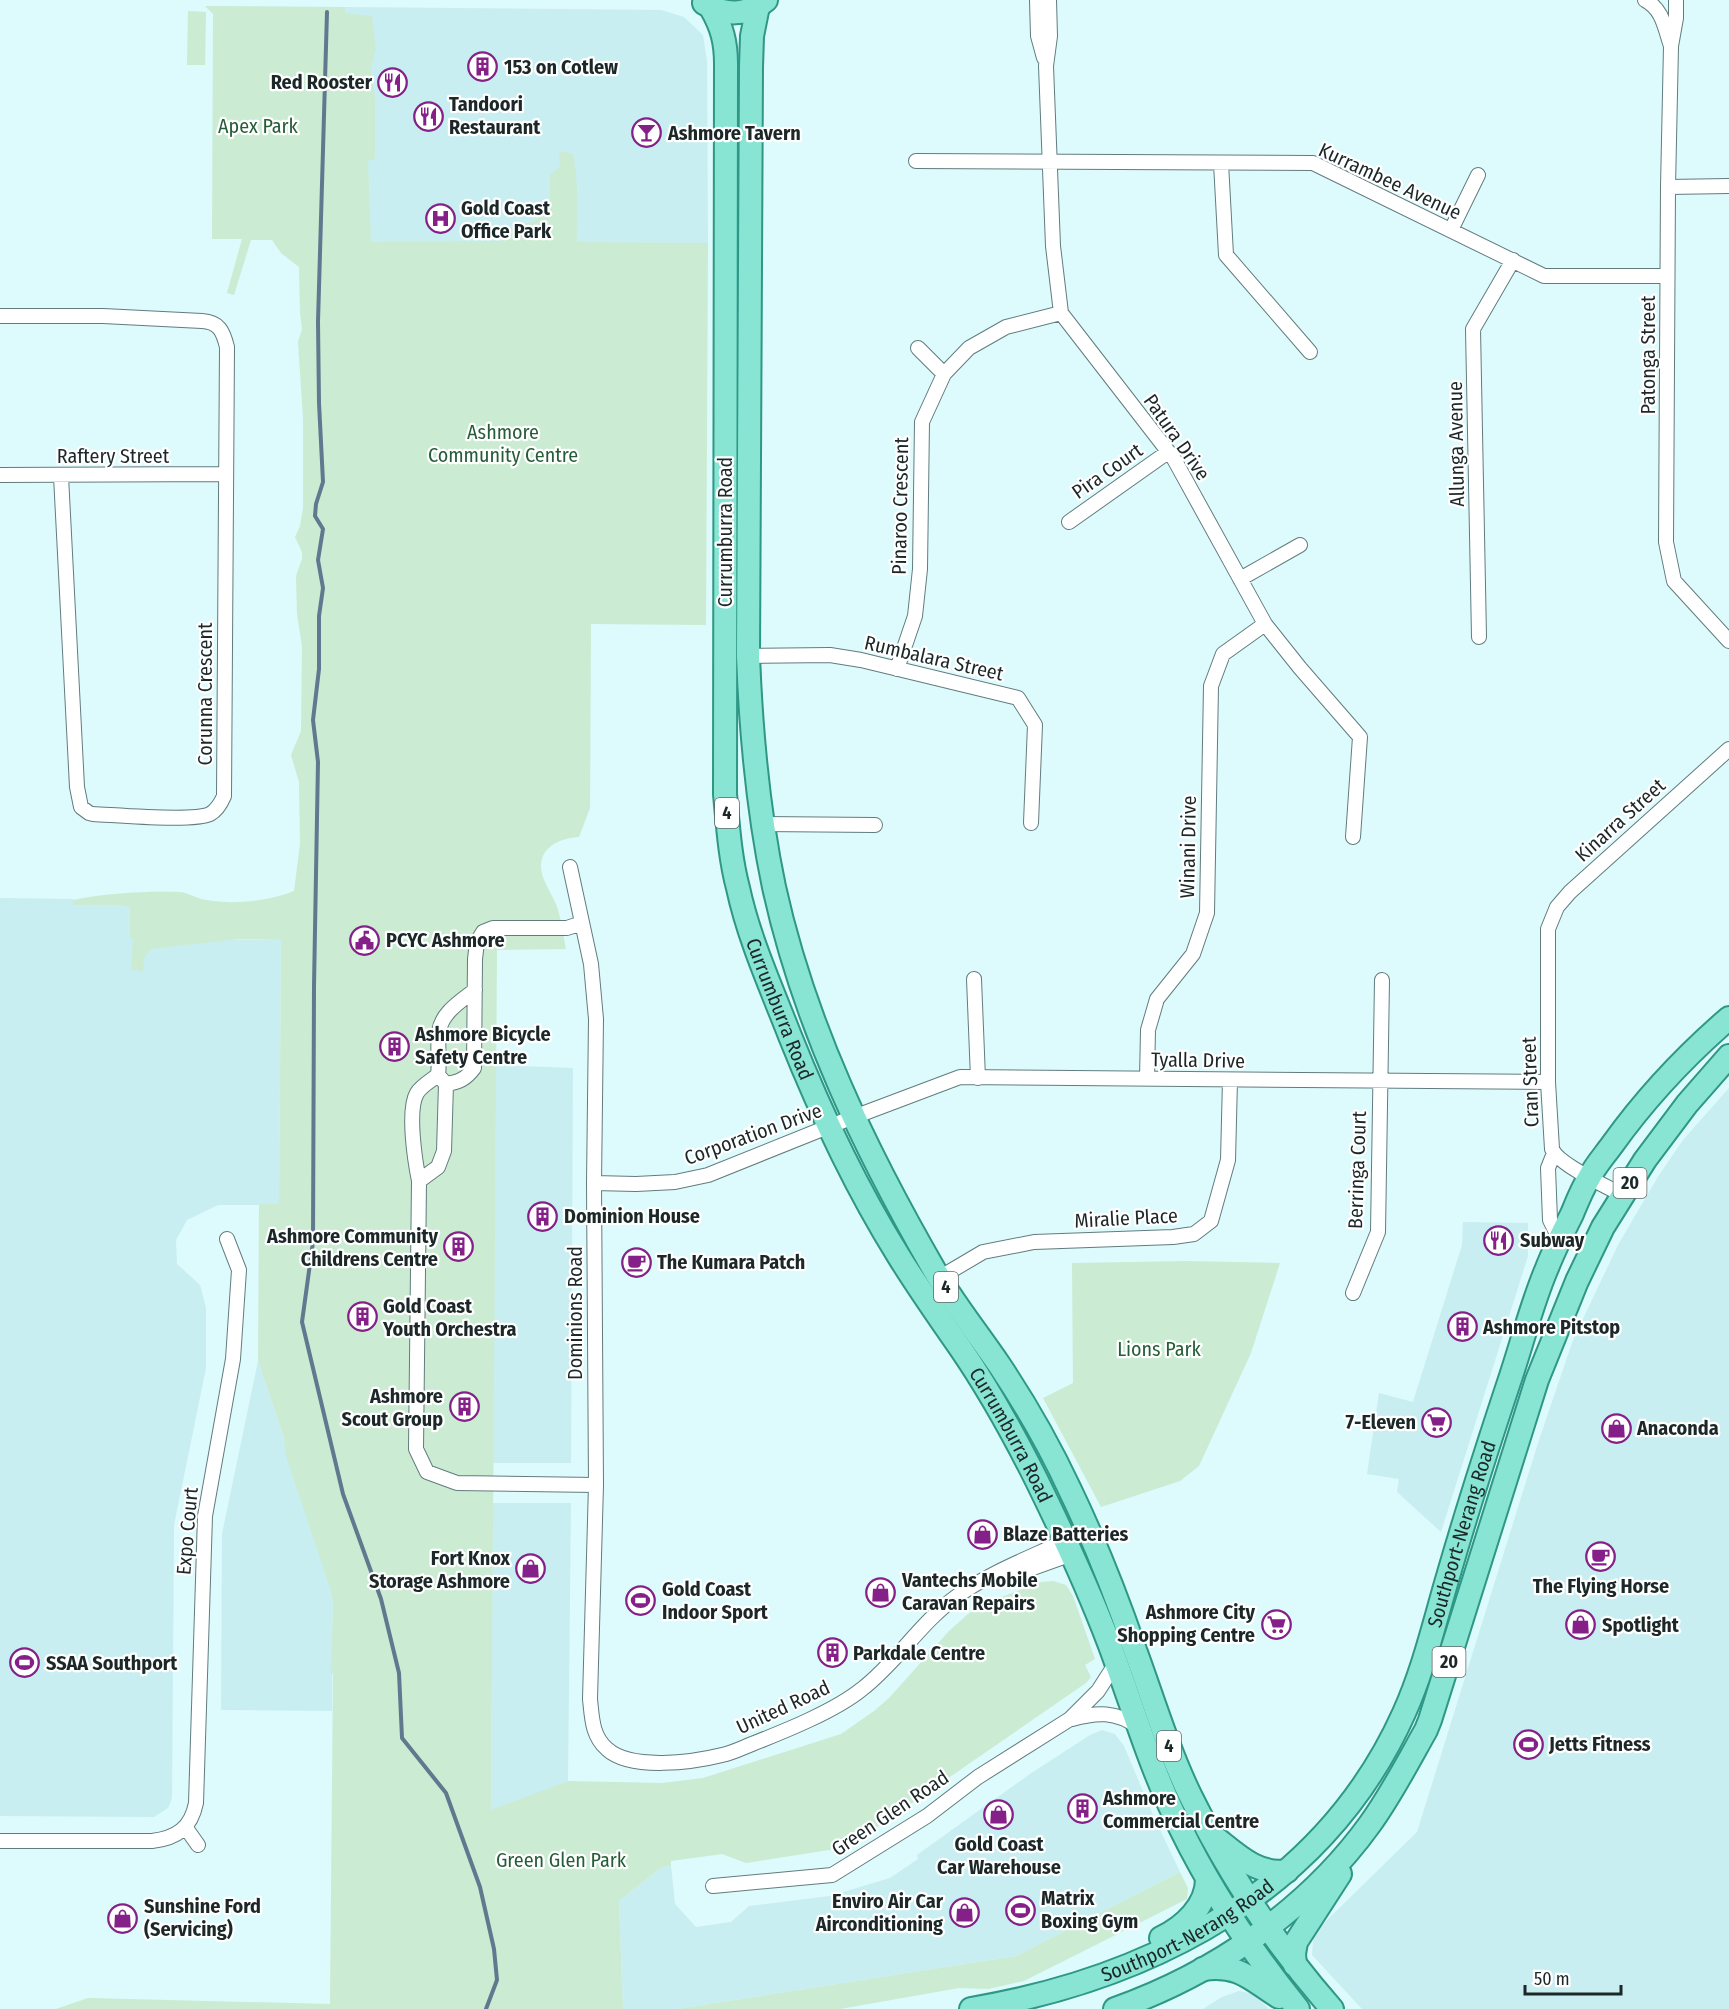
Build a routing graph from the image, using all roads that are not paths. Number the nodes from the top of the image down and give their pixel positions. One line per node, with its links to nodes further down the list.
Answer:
1 (1037, 0): 8 (street)
2 (1049, 0): 8 (street)
3 (1645, 0): 7 (street, Patonga Street)
4 (1676, 0): 7 (street, Patonga Street)
5 (762, 3): 6 (main road, 4); 33 (main road, Currumburra Road / 4)
6 (706, 4): 35 (main road, Currumburra Road / 4)
7 (1671, 46): 14 (street, Patonga Street)
8 (1046, 66): 10 (street)
9 (916, 161): 10 (street, Kurrambee Avenue)
10 (1051, 163): 11 (street, Kurrambee Avenue); 18 (street)
11 (1221, 163): 15 (street, Kurrambee Avenue); 21 (street)
12 (1478, 175): 15 (street)
13 (1729, 186): 14 (street)
14 (1668, 187): 17 (street, Patonga Street)
15 (1451, 230): 16 (street, Kurrambee Avenue)
16 (1513, 261): 17 (street, Kurrambee Avenue); 31 (street, Allunga Avenue)
17 (1667, 276): 32 (street, Patonga Street)
18 (1061, 313): 22 (street, Pinaroo Crescent); 23 (street, Patura Drive)
19 (0, 316): 24 (street, Corunna Crescent)
20 (918, 348): 22 (street)
21 (1310, 352)
22 (945, 374): 34 (street, Pinaroo Crescent)
23 (1168, 452): 27 (street, Pira Court); 29 (street, Patura Drive)
24 (226, 474): 26 (street, Raftery Street); 26 (street, Corunna Crescent)
25 (0, 475): 26 (street, Raftery Street)
26 (61, 476)
27 (1069, 522)
28 (1300, 545): 29 (street)
29 (1240, 579): 30 (street, Patura Drive)
30 (1265, 624): 40 (street, Patura Drive); 51 (street, Winani Drive)
31 (1479, 637)
32 (1729, 641)
33 (748, 656): 34 (street, Rumbalara Street); 35 (main road); 38 (main road, Currumburra Road / 4)
34 (897, 669): 37 (street, Rumbalara Street)
35 (724, 746): 56 (main road, Currumburra Road / 4)
36 (1729, 749): 43 (street, Kinarra Street)
37 (1031, 823)
38 (763, 824): 39 (street); 55 (main road, Currumburra Road / 4)
39 (875, 825)
40 (1353, 837)
41 (570, 867): 42 (street, Dominions Road)
42 (582, 923): 46 (street); 60 (street, Dominions Road)
43 (1548, 929): 54 (street, Cran Street)
44 (974, 979): 49 (street)
45 (1382, 980): 53 (street, Berringa Court)
46 (475, 990): 50 (street); 50 (street)
47 (1729, 1018): 58 (main road, Southport-Nerang Road / 20)
48 (1729, 1056): 61 (main road, Southport-Nerang Road / 20)
49 (978, 1078): 51 (street, Tyalla Drive); 55 (street, Tyalla Drive)
50 (442, 1079): 59 (street); 59 (street)
51 (1148, 1079): 52 (street, Tyalla Drive)
52 (1230, 1080): 53 (street, Tyalla Drive); 64 (street, Miralie Place)
53 (1380, 1081): 54 (street, Tyalla Drive); 65 (street, Berringa Court)
54 (1548, 1082): 57 (street, Cran Street)
55 (854, 1117): 56 (street, Corporation Drive); 64 (main road, Currumburra Road / 4)
56 (830, 1126): 60 (street, Corporation Drive); 68 (main road, Currumburra Road / 4)
57 (1554, 1153): 58 (street, Cran Street); 63 (street)
58 (1589, 1177): 61 (street, Cran Street); 63 (main road, Southport-Nerang Road / 20)
59 (419, 1181): 66 (street)
60 (594, 1183): 66 (street, Dominions Road)
61 (1623, 1195): 74 (main road, Southport-Nerang Road / 20)
62 (227, 1239): 75 (street, Expo Court)
63 (1560, 1240): 71 (main road, Southport-Nerang Road / 20)
64 (939, 1278): 67 (main road, Currumburra Road / 4)
65 (1353, 1293)
66 (596, 1485): 72 (street, Dominions Road)
67 (1091, 1534): 68 (main road); 76 (main road, Currumburra Road / 4)
68 (1069, 1547): 69 (main road, Currumburra Road / 4); 72 (street, United Road)
69 (1116, 1664): 70 (street, Green Glen Road); 73 (main road, Currumburra Road / 4)
70 (1070, 1719): 73 (street, Green Glen Road); 82 (street, Green Glen Road)
71 (1401, 1719): 74 (main road); 80 (main road, Southport-Nerang Road / 20)
72 (593, 1726)
73 (1138, 1727): 81 (main road, Currumburra Road / 4)
74 (1426, 1730): 78 (main road, Southport-Nerang Road / 20)
75 (186, 1828): 77 (street); 79 (street)
76 (1211, 1835): 80 (main road); 83 (main road, Currumburra Road / 4)
77 (0, 1841)
78 (1355, 1843): 85 (main road, Southport-Nerang Road / 20); 87 (main road)
79 (198, 1845)
80 (1287, 1871): 83 (main road, Southport-Nerang Road / 20)
81 (1207, 1879): 84 (main road, Currumburra Road / 4); 89 (main road)
82 (712, 1886)
83 (1250, 1901): 84 (main road, Southport-Nerang Road / 20); 85 (main road, 4)
84 (1229, 1915): 86 (main road, 4); 89 (main road, Southport-Nerang Road / 20)
85 (1268, 1927): 86 (main road, Southport-Nerang Road / 20); 87 (main road, 4)
86 (1247, 1942): 88 (main road, Southport-Nerang Road / 20); 92 (main road, 4)
87 (1295, 1965): 93 (main road, 4)
88 (1203, 1969): 91 (main road, Southport-Nerang Road / 20); 92 (main road)
89 (1017, 2001): 90 (main road, Southport-Nerang Road / 20)
90 (971, 2009)
91 (1115, 2009)
92 (1298, 2009)
93 (1332, 2009)

